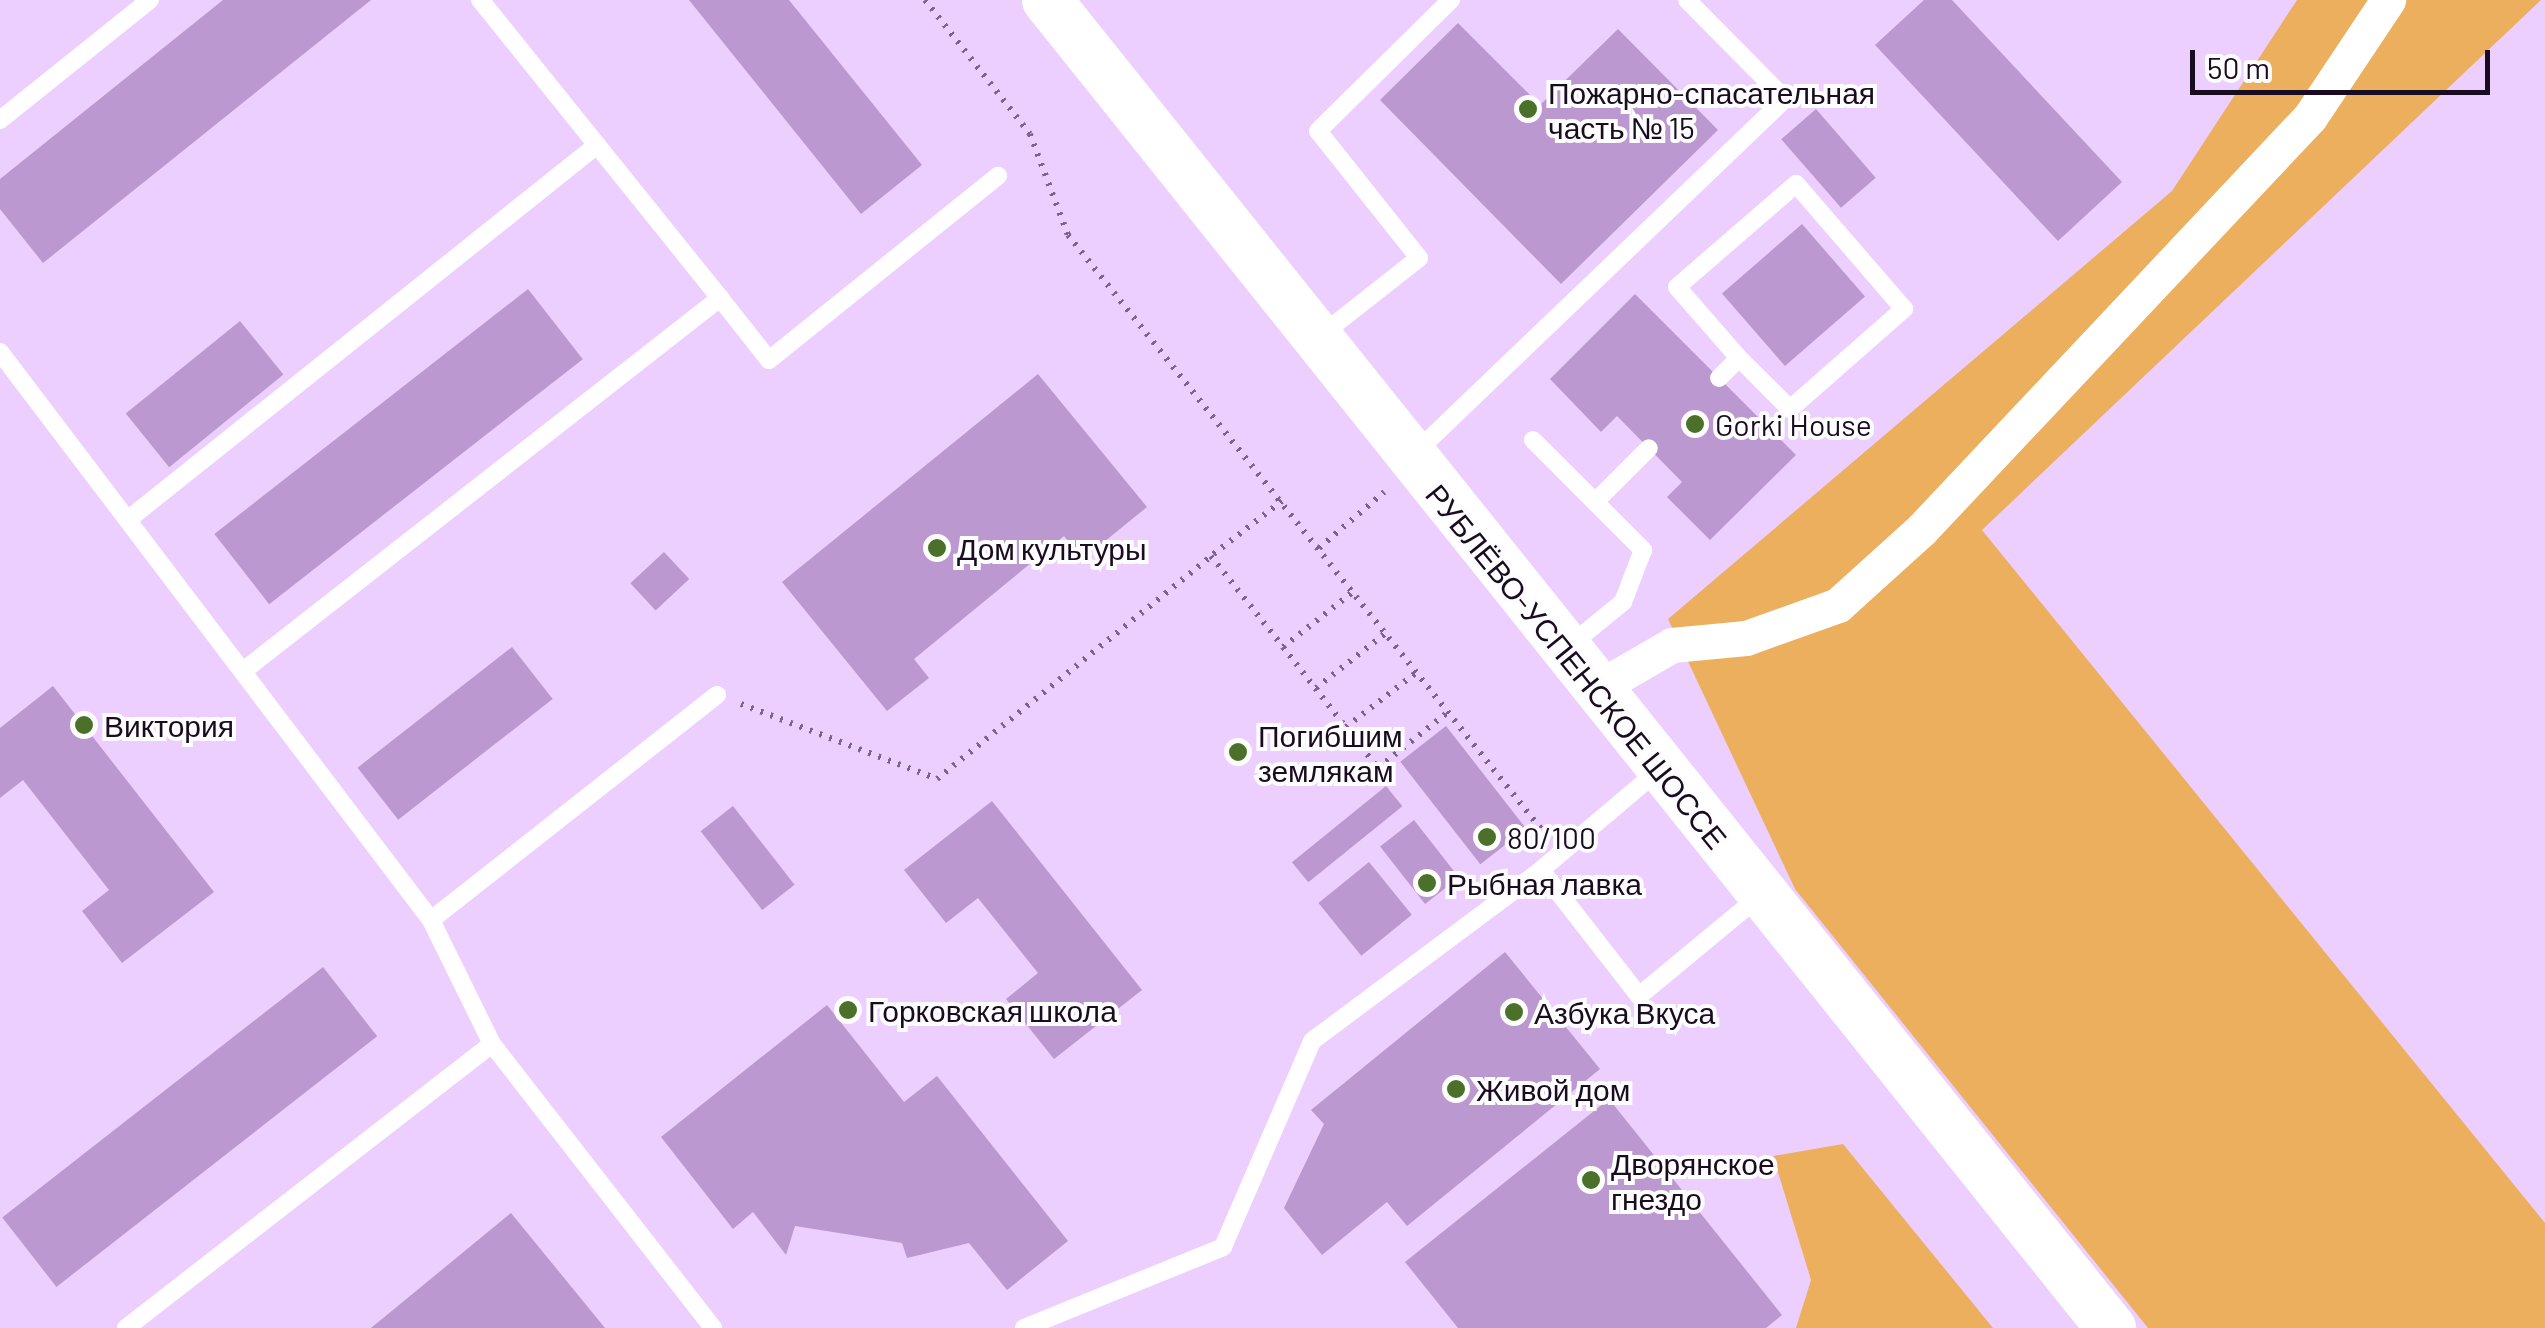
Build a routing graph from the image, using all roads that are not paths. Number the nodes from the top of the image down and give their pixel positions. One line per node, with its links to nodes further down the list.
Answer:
1 (150, 0): 7 (lane)
2 (480, 0): 8 (lane)
3 (1047, 0): 11 (main road, РУБЛЁВО-УСПЕНСКОЕ ШОССЕ)
4 (1451, 0): 11 (lane)
5 (1687, 0): 17 (lane)
6 (2388, 0): 22 (street)
7 (0, 120)
8 (597, 145): 10 (lane); 19 (lane)
9 (998, 176): 10 (lane)
10 (720, 298): 21 (lane)
11 (1316, 340): 17 (main road, РУБЛЁВО-УСПЕНСКОЕ ШОССЕ)
12 (0, 352): 19 (lane)
13 (1740, 358): 13 (lane); 14 (lane)
14 (1719, 378)
15 (1533, 440): 18 (lane)
16 (1649, 448): 18 (lane)
17 (1397, 475): 20 (main road, РУБЛЁВО-УСПЕНСКОЕ ШОССЕ)
18 (1595, 502): 20 (lane)
19 (130, 518): 21 (lane)
20 (1564, 650): 22 (main road, РУБЛЁВО-УСПЕНСКОЕ ШОССЕ)
21 (247, 668): 27 (lane)
22 (1596, 689): 24 (main road, РУБЛЁВО-УСПЕНСКОЕ ШОССЕ)
23 (716, 695): 27 (lane)
24 (1661, 769): 25 (lane); 26 (main road, РУБЛЁВО-УСПЕНСКОЕ ШОССЕ)
25 (1541, 870): 26 (lane); 31 (lane)
26 (1762, 895): 32 (main road, РУБЛЁВО-УСПЕНСКОЕ ШОССЕ)
27 (432, 920): 28 (lane)
28 (492, 1044): 29 (lane); 30 (lane)
29 (126, 1328)
30 (713, 1328)
31 (1024, 1328)
32 (2111, 1328)

